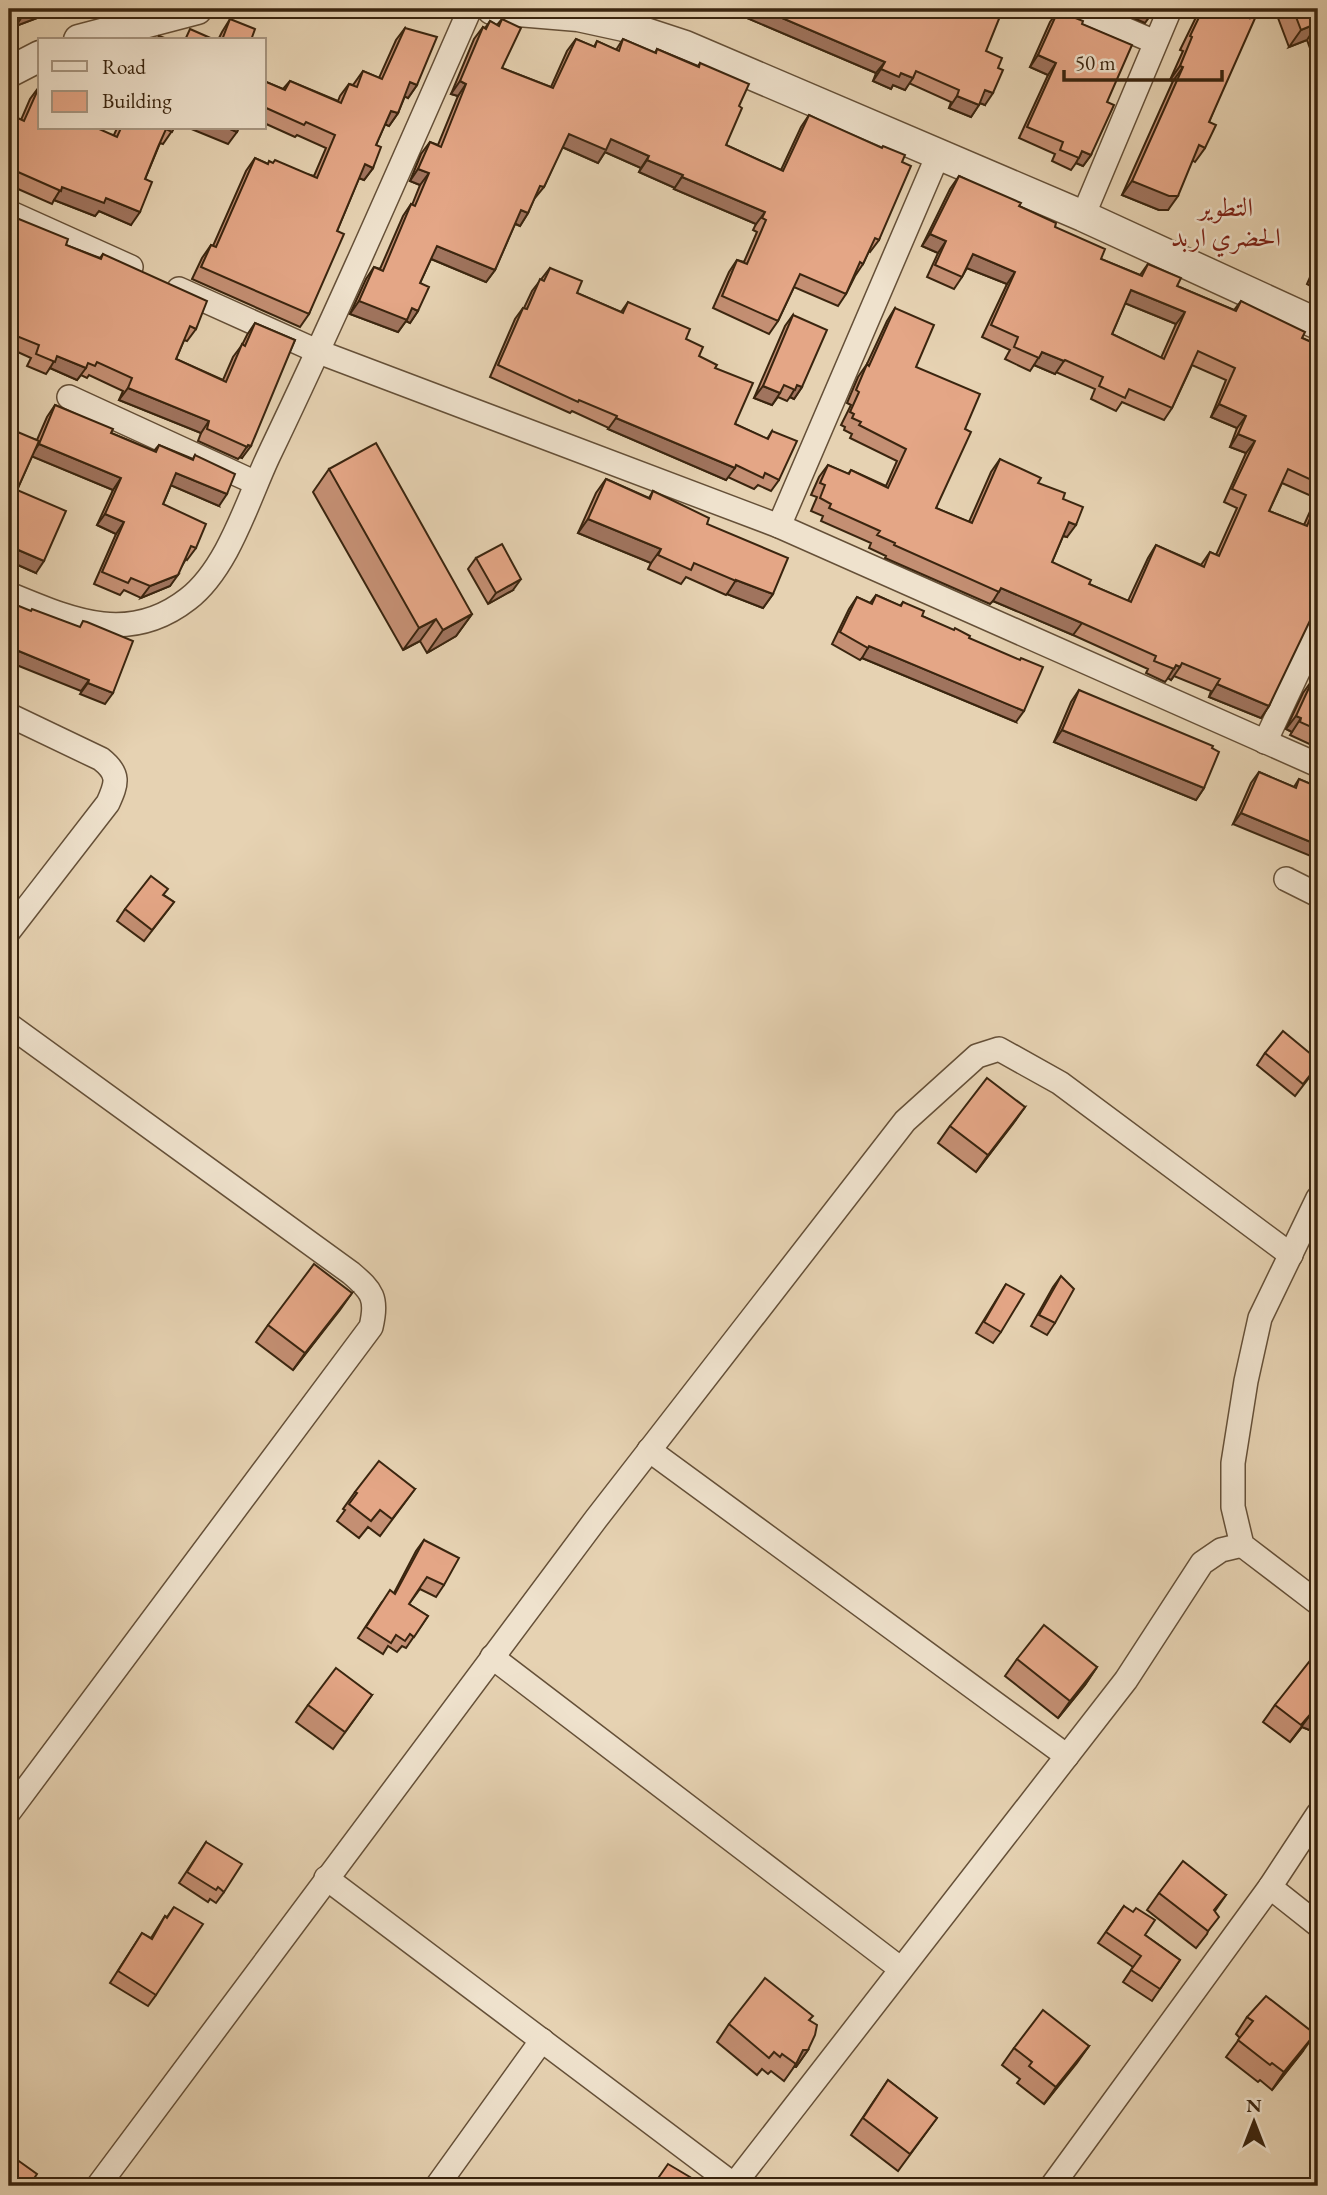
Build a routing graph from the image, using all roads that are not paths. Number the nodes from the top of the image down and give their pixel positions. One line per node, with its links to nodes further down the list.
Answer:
1 (197, 9): 6 (street)
2 (470, 9): 14 (street)
3 (492, 9): 10 (street)
4 (1078, 9): 7 (street)
5 (1170, 9): 7 (street)
6 (87, 38)
7 (1155, 42): 12 (street)
8 (38, 57): 9 (street)
9 (9, 72)
10 (938, 155): 12 (street); 17 (street)
11 (9, 212): 14 (street)
12 (1083, 216): 13 (street)
13 (1318, 324)
14 (319, 352): 16 (street); 17 (street)
15 (69, 397): 16 (street)
16 (256, 483): 18 (street)
17 (779, 526): 21 (street)
18 (9, 594)
19 (1318, 629): 21 (street)
20 (9, 715): 25 (street)
21 (1265, 742): 22 (street)
22 (1318, 765)
23 (1286, 879): 24 (street)
24 (1318, 895)
25 (9, 931)
26 (9, 1025): 34 (street)
27 (1318, 1198): 28 (street)
28 (1291, 1255): 29 (street); 30 (street)
29 (649, 1450): 32 (street); 33 (street)
30 (1242, 1545): 31 (street); 33 (street)
31 (1318, 1603)
32 (492, 1657): 36 (street); 39 (street)
33 (1067, 1756): 39 (street)
34 (9, 1812)
35 (1318, 1814): 37 (street)
36 (326, 1878): 40 (street); 42 (street)
37 (1270, 1887): 38 (street); 44 (street)
38 (1318, 1925)
39 (901, 1969): 41 (street)
40 (542, 2040): 41 (street); 43 (street)
41 (733, 2185)
42 (98, 2186)
43 (437, 2186)
44 (1052, 2186)

